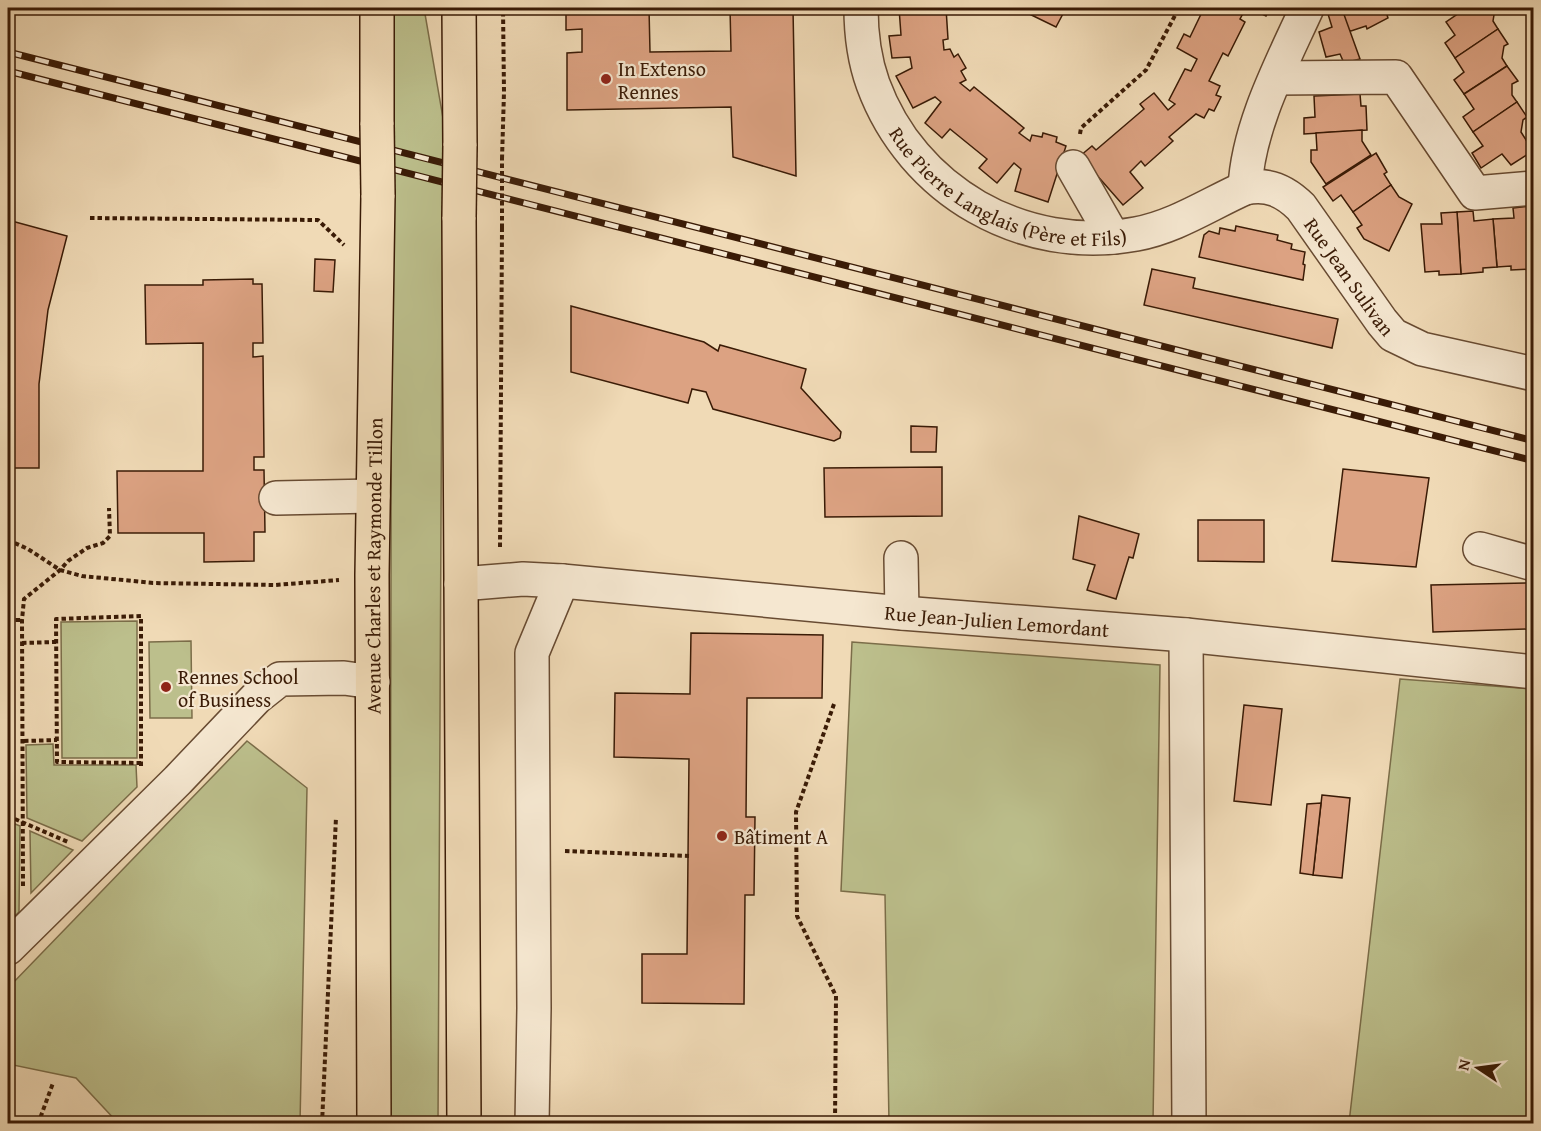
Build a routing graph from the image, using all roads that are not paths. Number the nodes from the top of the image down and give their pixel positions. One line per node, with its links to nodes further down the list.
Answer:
1 (377, 8): 11 (main road, Avenue Charles et Raymonde Tillon, bridge)
2 (459, 8): 17 (main road, bridge)
3 (861, 8): 9 (street, Rue Pierre Langlais (Père et Fils))
4 (1307, 8): 5 (street)
5 (1276, 78): 7 (street); 8 (street)
6 (1073, 167): 9 (street)
7 (1245, 188): 9 (street, Rue Pierre Langlais (Père et Fils)); 10 (street, Rue Jean Sulivan)
8 (1533, 188)
9 (1113, 237)
10 (1533, 374)
11 (374, 496): 12 (street); 21 (main road, Avenue Charles et Raymonde Tillon)
12 (276, 498)
13 (1480, 549): 15 (street)
14 (901, 558): 18 (street)
15 (1533, 564)
16 (562, 581): 17 (street, Rue Jean-Julien Lemordant); 18 (street, Rue Jean-Julien Lemordant); 25 (street)
17 (461, 584): 24 (main road)
18 (890, 612): 19 (street, Rue Jean-Julien Lemordant)
19 (1186, 635): 20 (street, Rue Jean-Julien Lemordant); 26 (street)
20 (1533, 672)
21 (373, 682): 22 (street); 23 (main road, Avenue Charles et Raymonde Tillon)
22 (15, 940)
23 (374, 1124)
24 (464, 1124)
25 (532, 1124)
26 (1189, 1124)

